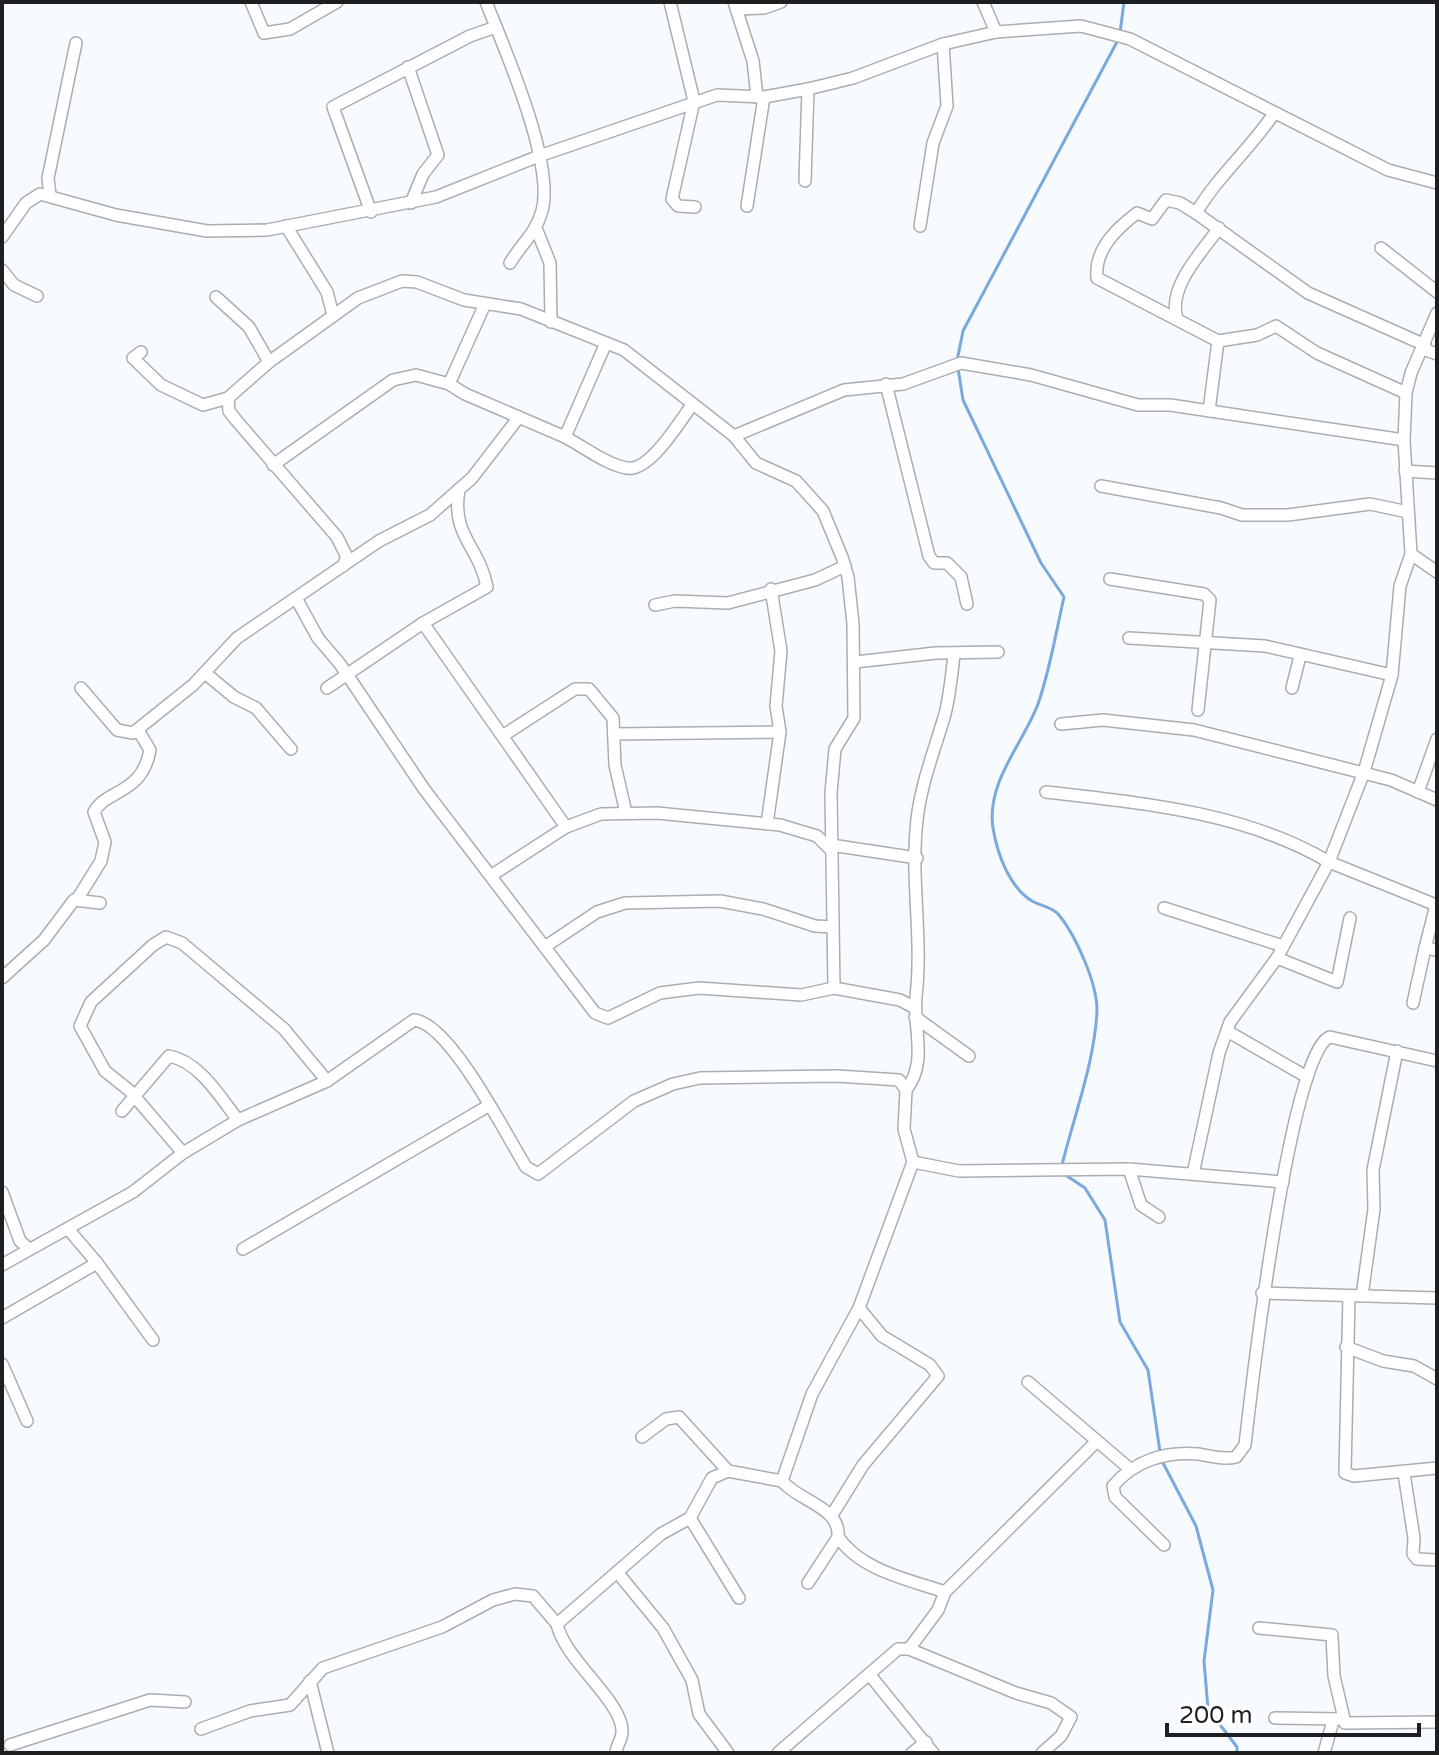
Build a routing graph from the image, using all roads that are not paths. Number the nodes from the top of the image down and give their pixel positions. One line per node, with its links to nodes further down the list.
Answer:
1 (251, 2): 2 (street)
2 (337, 2)
3 (486, 2): 8 (street)
4 (670, 2): 15 (street)
5 (781, 2): 7 (street)
6 (983, 2): 9 (street)
7 (735, 5): 14 (street)
8 (496, 27): 12 (street); 17 (street)
9 (996, 32): 11 (street); 16 (street)
10 (76, 43): 20 (street)
11 (943, 44): 13 (street); 28 (street)
12 (408, 67): 21 (street); 24 (street)
13 (808, 89): 14 (street); 18 (street)
14 (760, 97): 15 (street); 22 (street)
15 (694, 101): 17 (street); 23 (street)
16 (1273, 115): 19 (street); 25 (street)
17 (539, 156): 21 (street); 29 (street)
18 (805, 181)
19 (1437, 183)
20 (50, 195): 27 (street); 31 (street)
21 (411, 203): 24 (street)
22 (747, 206)
23 (695, 207)
24 (371, 212): 26 (street)
25 (1196, 213): 30 (street); 42 (street)
26 (301, 223): 27 (street); 32 (street)
27 (286, 226): 32 (street)
28 (920, 226)
29 (536, 228): 34 (street); 43 (street)
30 (1219, 228): 42 (street); 46 (street)
31 (2, 237)
32 (297, 240): 40 (street)
33 (1381, 248): 36 (street)
34 (510, 263)
35 (2, 270): 37 (street)
36 (1437, 292)
37 (37, 296)
38 (216, 297): 49 (street)
39 (485, 304): 40 (street); 43 (street); 50 (street)
40 (337, 312): 49 (street)
41 (1437, 313): 46 (street)
42 (1177, 319): 44 (street)
43 (551, 322): 45 (street)
44 (1218, 341): 52 (street); 55 (street)
45 (606, 343): 54 (street); 58 (street)
46 (1424, 347): 48 (street); 52 (street)
47 (141, 352): 53 (street)
48 (1437, 354)
49 (269, 362): 53 (street)
50 (449, 384): 56 (street); 60 (street)
51 (886, 384): 55 (street); 57 (street); 73 (street)
52 (1406, 393): 59 (street)
53 (228, 398): 60 (street)
54 (692, 405): 57 (street); 58 (street)
55 (1209, 411): 59 (street)
56 (519, 417): 58 (street); 64 (street)
57 (734, 436): 68 (street)
58 (565, 437)
59 (1404, 440): 61 (street)
60 (273, 465): 67 (street)
61 (1405, 471): 62 (street); 65 (street)
62 (1437, 473)
63 (1101, 486): 65 (street)
64 (459, 489): 67 (street); 75 (street)
65 (1408, 512): 66 (street)
66 (1411, 554): 69 (street); 83 (street)
67 (350, 559): 72 (street)
68 (845, 566): 71 (street); 81 (street)
69 (1437, 572)
70 (1110, 579): 77 (street)
71 (771, 589): 74 (street); 91 (street)
72 (297, 600): 82 (street); 84 (street)
73 (967, 604)
74 (655, 605)
75 (423, 623): 84 (street); 93 (street)
76 (1129, 638): 77 (street)
77 (1208, 643): 80 (street); 88 (street)
78 (998, 652): 79 (street)
79 (954, 654): 81 (street); 106 (street)
80 (1300, 656): 83 (street); 87 (street)
81 (855, 662): 103 (street)
82 (205, 673): 90 (street); 95 (street)
83 (1392, 675): 96 (street)
84 (347, 677): 86 (street); 108 (street)
85 (81, 688): 90 (street)
86 (327, 688)
87 (1292, 688)
88 (1198, 710)
89 (1061, 724): 96 (street)
90 (138, 730): 109 (street)
91 (780, 732): 92 (street); 101 (street)
92 (614, 734): 93 (street); 100 (street)
93 (504, 735): 102 (street)
94 (1437, 739): 98 (street)
95 (291, 749)
96 (1364, 772): 98 (street); 107 (street)
97 (1046, 792): 107 (street)
98 (1418, 792): 99 (street)
99 (1437, 800)
100 (626, 813): 101 (street); 102 (street)
101 (767, 824): 104 (street)
102 (566, 827): 108 (street)
103 (831, 831): 104 (street); 105 (street)
104 (817, 836): 105 (street)
105 (831, 848): 106 (street); 114 (street)
106 (917, 858): 122 (street)
107 (1329, 862): 111 (street); 116 (street)
108 (492, 875): 115 (street)
109 (78, 898): 110 (street); 119 (street)
110 (100, 903)
111 (1437, 904): 117 (street)
112 (1164, 908): 116 (street)
113 (1350, 918): 118 (street)
114 (833, 927): 115 (street); 120 (street)
115 (546, 946): 120 (street)
116 (1283, 946): 118 (street)
117 (1431, 949): 121 (street)
118 (1277, 958): 123 (street)
119 (2, 978)
120 (834, 988): 122 (street)
121 (1413, 1003)
122 (915, 1013): 125 (street); 129 (street)
123 (1227, 1031): 127 (street); 137 (street)
124 (1397, 1051): 126 (street); 127 (street); 148 (street)
125 (969, 1056)
126 (1437, 1061)
127 (1307, 1077): 138 (street)
128 (327, 1081): 130 (street); 131 (street); 133 (street)
129 (906, 1090): 131 (street); 135 (street)
130 (136, 1098): 132 (street); 133 (street); 134 (street)
131 (488, 1106): 143 (street)
132 (122, 1111)
133 (238, 1120): 134 (street)
134 (183, 1153): 141 (street)
135 (913, 1162): 136 (street); 150 (street)
136 (1129, 1169): 137 (street); 140 (street)
137 (1193, 1174): 138 (street)
138 (1283, 1182): 146 (street)
139 (2, 1192): 142 (street)
140 (1159, 1217)
141 (69, 1230): 142 (street); 144 (street)
142 (29, 1249): 145 (street)
143 (243, 1249)
144 (97, 1263): 151 (street); 152 (street)
145 (2, 1265)
146 (1262, 1293): 147 (street); 162 (street)
147 (1349, 1296): 148 (street); 153 (street)
148 (1362, 1296): 149 (street)
149 (1437, 1298)
150 (859, 1308): 164 (street); 165 (street)
151 (2, 1318)
152 (153, 1340)
153 (1346, 1347): 155 (street); 163 (street)
154 (2, 1364): 157 (street)
155 (1437, 1379)
156 (1028, 1382): 159 (street)
157 (27, 1421)
158 (642, 1437): 161 (street)
159 (1097, 1441): 162 (street); 172 (street)
160 (1437, 1468): 163 (street)
161 (728, 1471): 164 (street); 166 (street)
162 (1126, 1472): 168 (street)
163 (1404, 1473): 169 (street)
164 (782, 1481): 165 (street)
165 (832, 1515): 167 (street)
166 (690, 1518): 170 (street); 173 (street)
167 (838, 1537): 171 (street); 172 (street)
168 (1164, 1545)
169 (1437, 1560)
170 (617, 1572): 174 (street); 188 (street)
171 (808, 1583)
172 (945, 1592): 176 (street)
173 (739, 1598)
174 (557, 1624): 178 (street); 187 (street)
175 (1259, 1628): 181 (street)
176 (909, 1649): 177 (street); 192 (street)
177 (869, 1674): 184 (street); 189 (street)
178 (310, 1681): 183 (street); 186 (street)
179 (185, 1702): 185 (street)
180 (1275, 1718): 181 (street)
181 (1338, 1720): 182 (street); 193 (street)
182 (1437, 1722)
183 (201, 1729)
184 (926, 1742): 190 (street); 191 (street)
185 (8, 1747)
186 (328, 1753)
187 (616, 1753)
188 (728, 1753)
189 (778, 1753)
190 (912, 1753)
191 (933, 1753)
192 (1042, 1753)
193 (1324, 1753)

